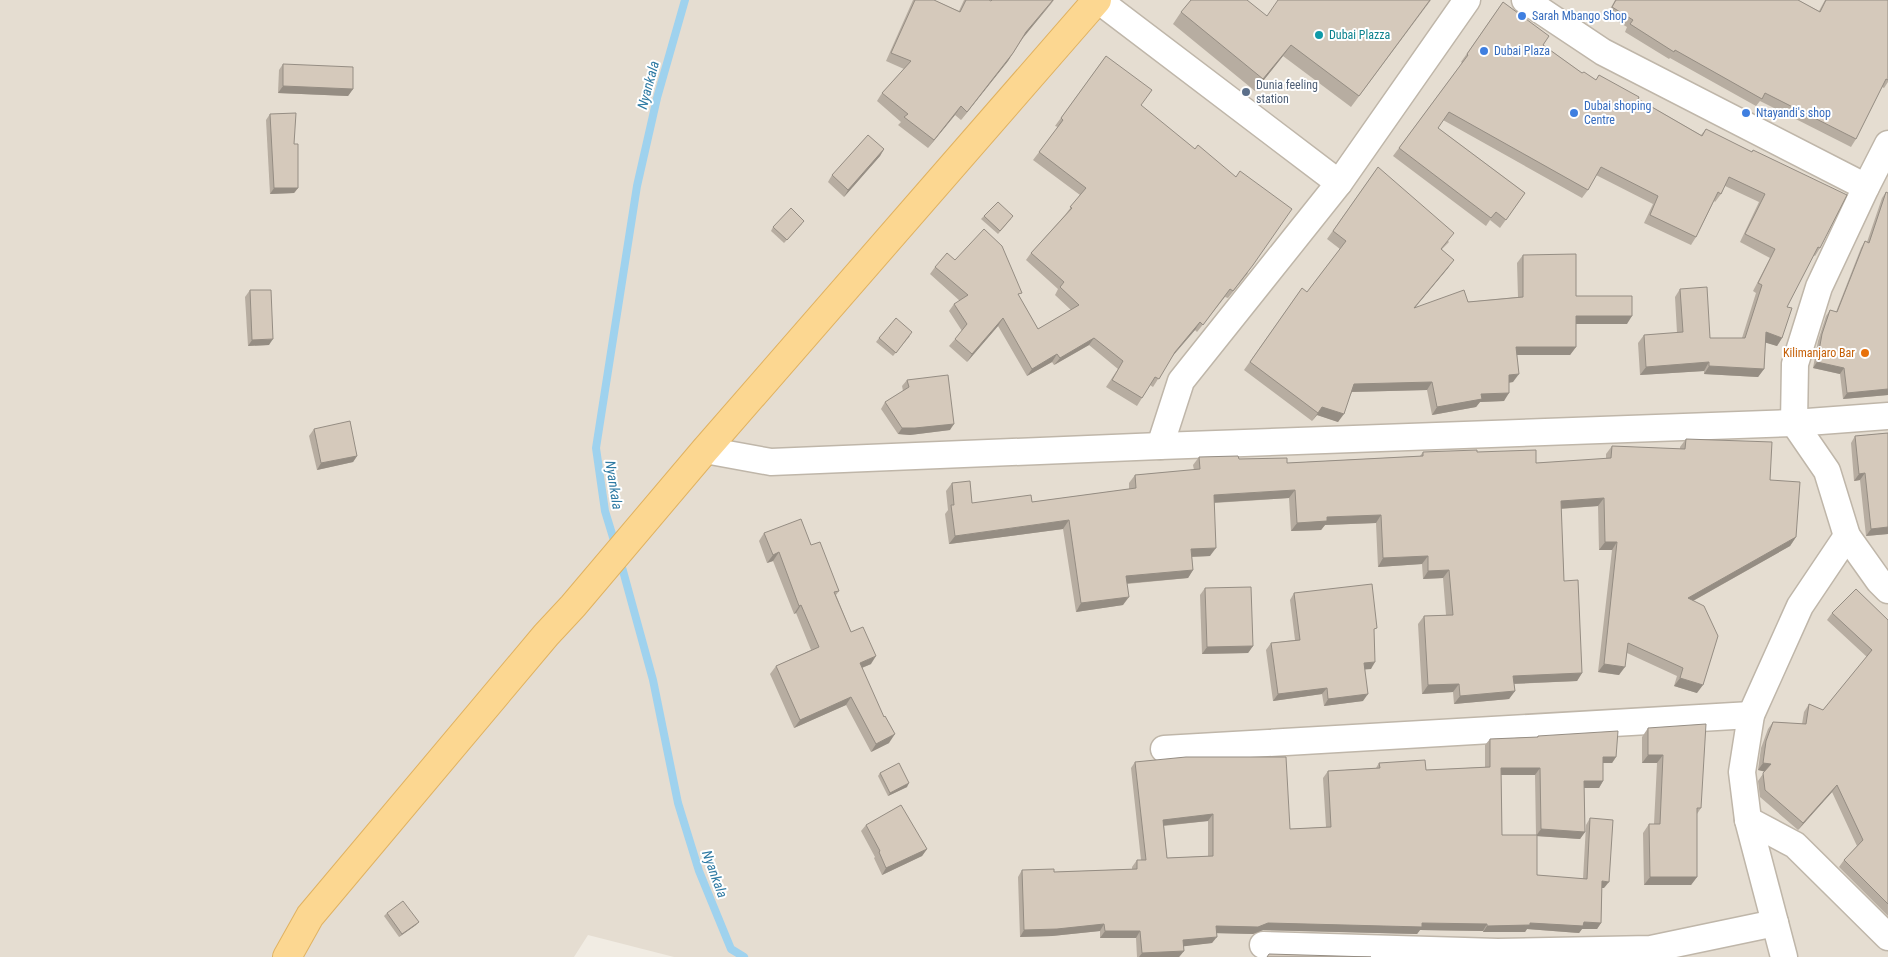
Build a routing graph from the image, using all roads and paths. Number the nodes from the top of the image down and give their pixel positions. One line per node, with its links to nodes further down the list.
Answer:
1 (1098, 0): 5 (street); 10 (main road)
2 (1467, 0): 5 (street)
3 (1525, 0): 6 (street)
4 (1885, 157): 6 (street)
5 (1339, 183): 9 (street)
6 (1866, 187): 8 (street)
7 (1888, 416): 8 (street)
8 (1794, 423): 9 (street); 11 (street)
9 (1160, 446): 10 (street)
10 (706, 450): 19 (main road)
11 (1847, 536): 12 (street); 13 (street)
12 (1885, 581)
13 (1751, 715): 14 (street); 15 (street)
14 (1164, 750)
15 (1748, 820): 16 (street); 17 (street)
16 (1775, 923): 18 (street); 20 (street)
17 (1888, 937)
18 (1264, 945)
19 (286, 957)
20 (1784, 957)

